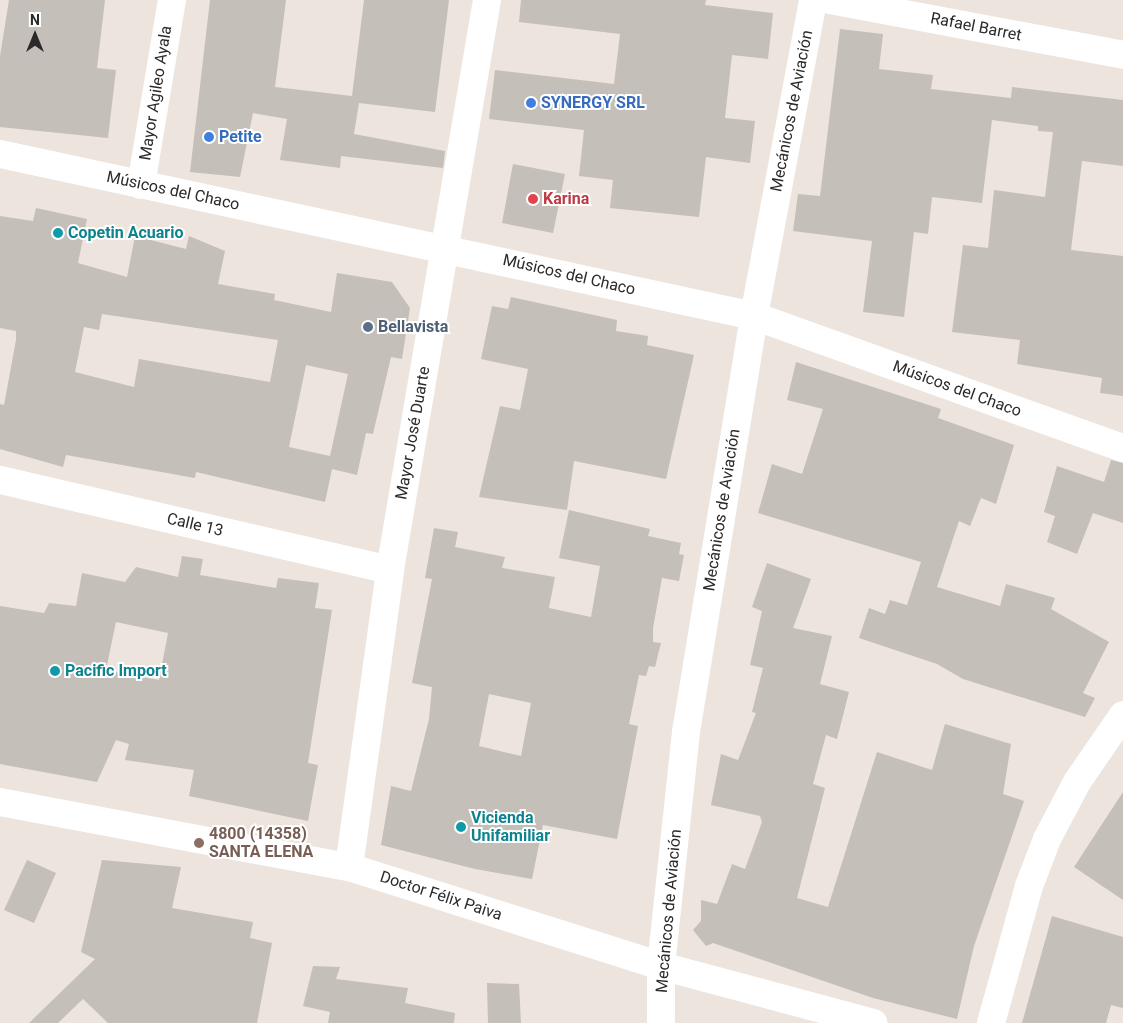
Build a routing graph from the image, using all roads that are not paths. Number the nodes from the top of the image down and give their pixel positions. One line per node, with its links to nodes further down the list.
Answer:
1 (172, 0): 7 (street, Mayor Agileo Ayala)
2 (487, 0): 8 (street, Mayor José Duarte)
3 (813, 0): 9 (street, Mecánicos de Aviación)
4 (830, 0): 5 (street, Rafael Barret)
5 (1123, 55)
6 (0, 154): 7 (street, Músicos del Chaco)
7 (141, 185): 8 (street, Músicos del Chaco)
8 (444, 247): 9 (street, Músicos del Chaco); 12 (street, Mayor José Duarte)
9 (754, 316): 10 (street, Músicos del Chaco); 16 (street, Mecánicos de Aviación)
10 (1123, 448)
11 (0, 480): 12 (street, Calle 13)
12 (390, 570): 15 (street, Mayor José Duarte)
13 (1123, 715): 19 (street)
14 (0, 802): 15 (street, Doctor Félix Paiva)
15 (349, 867): 16 (street, Doctor Félix Paiva)
16 (661, 966): 17 (street, Mecánicos de Aviación); 18 (street, Doctor Félix Paiva)
17 (662, 1023)
18 (874, 1023)
19 (991, 1023)

